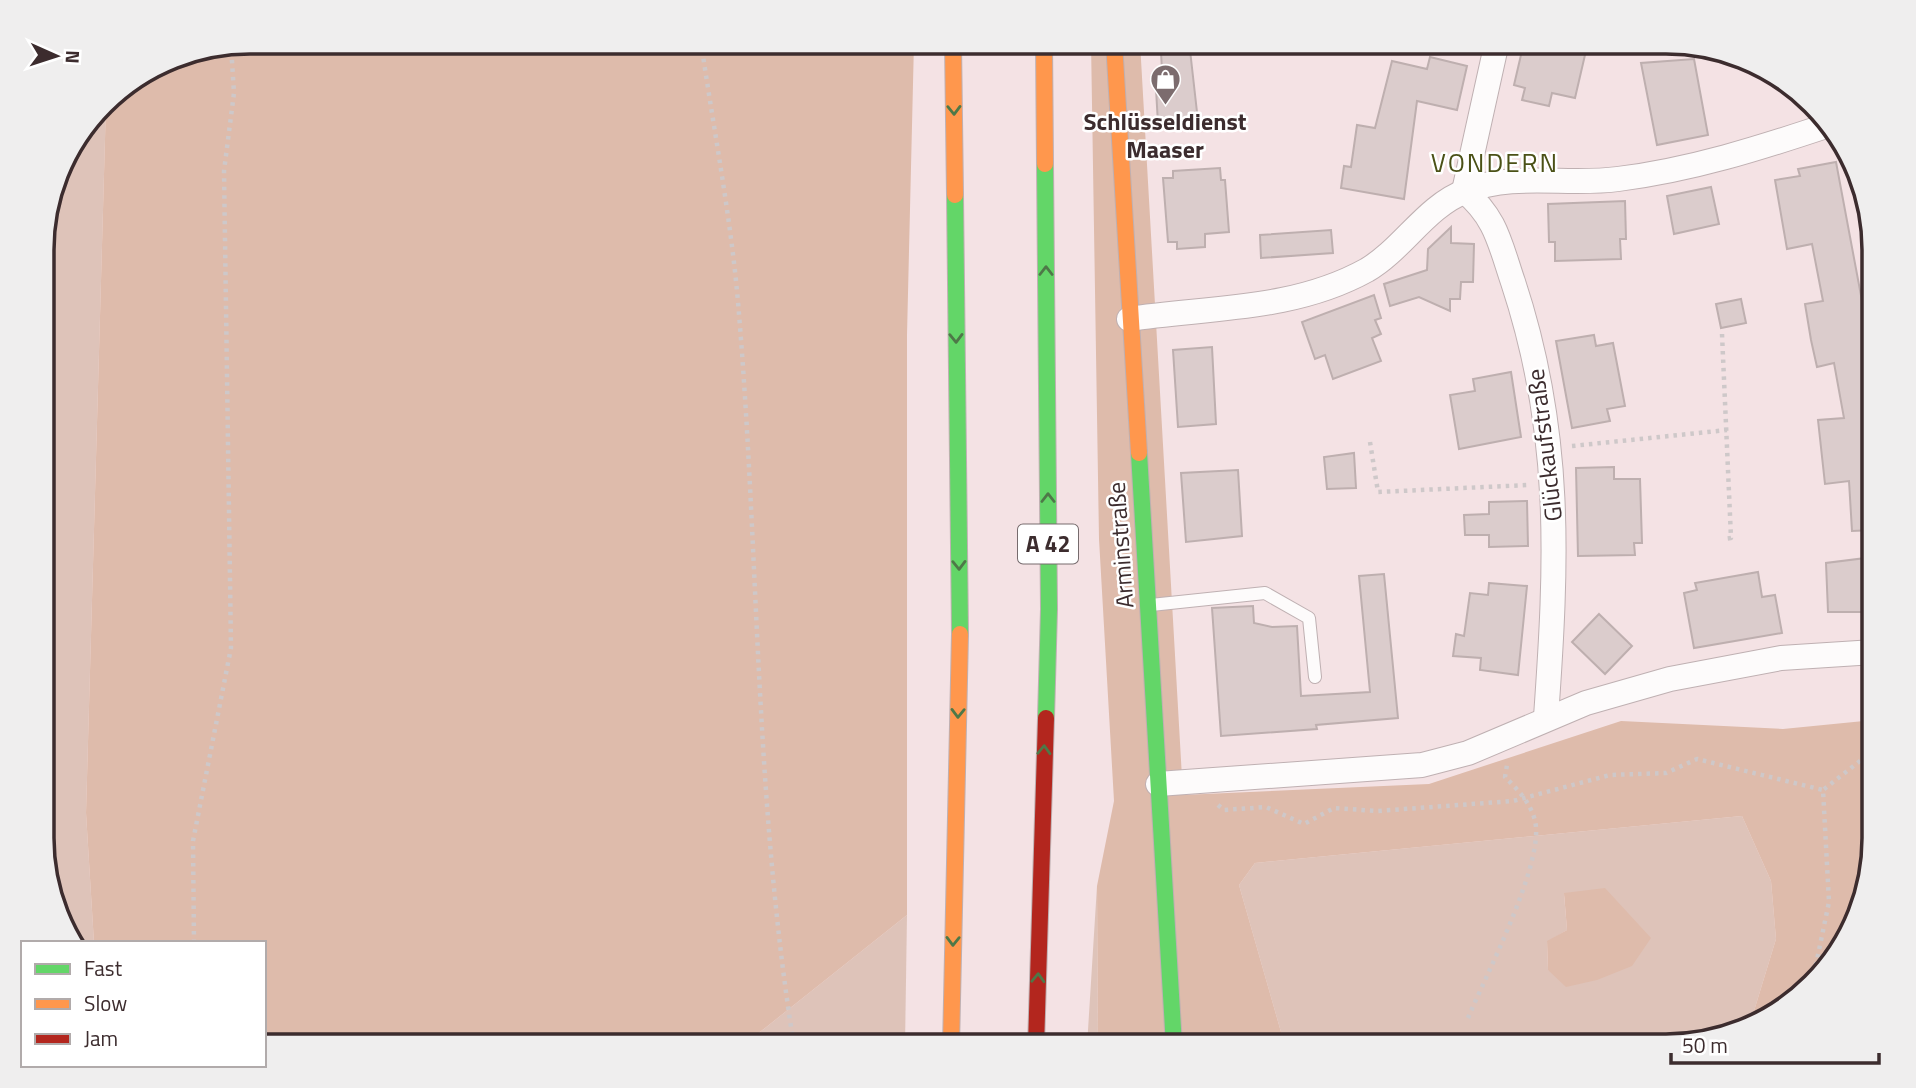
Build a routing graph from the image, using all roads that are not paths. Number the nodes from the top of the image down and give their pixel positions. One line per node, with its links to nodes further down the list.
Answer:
1 (953, 54): 15 (main road, one-way to 15)
2 (1044, 54): 13 (main road, A 42, one-way to 2)
3 (1115, 54): 7 (main road, Arminstraße)
4 (1494, 54): 6 (street)
5 (1818, 128): 6 (street)
6 (1464, 191): 7 (street); 11 (street, Glückaufstraße)
7 (1129, 319): 8 (main road, Arminstraße)
8 (1148, 606): 10 (lane); 12 (main road, Arminstraße)
9 (1861, 653): 11 (street)
10 (1315, 677)
11 (1546, 717): 12 (street)
12 (1158, 784): 14 (main road, Arminstraße)
13 (1036, 1033)
14 (1173, 1033)
15 (951, 1034)

